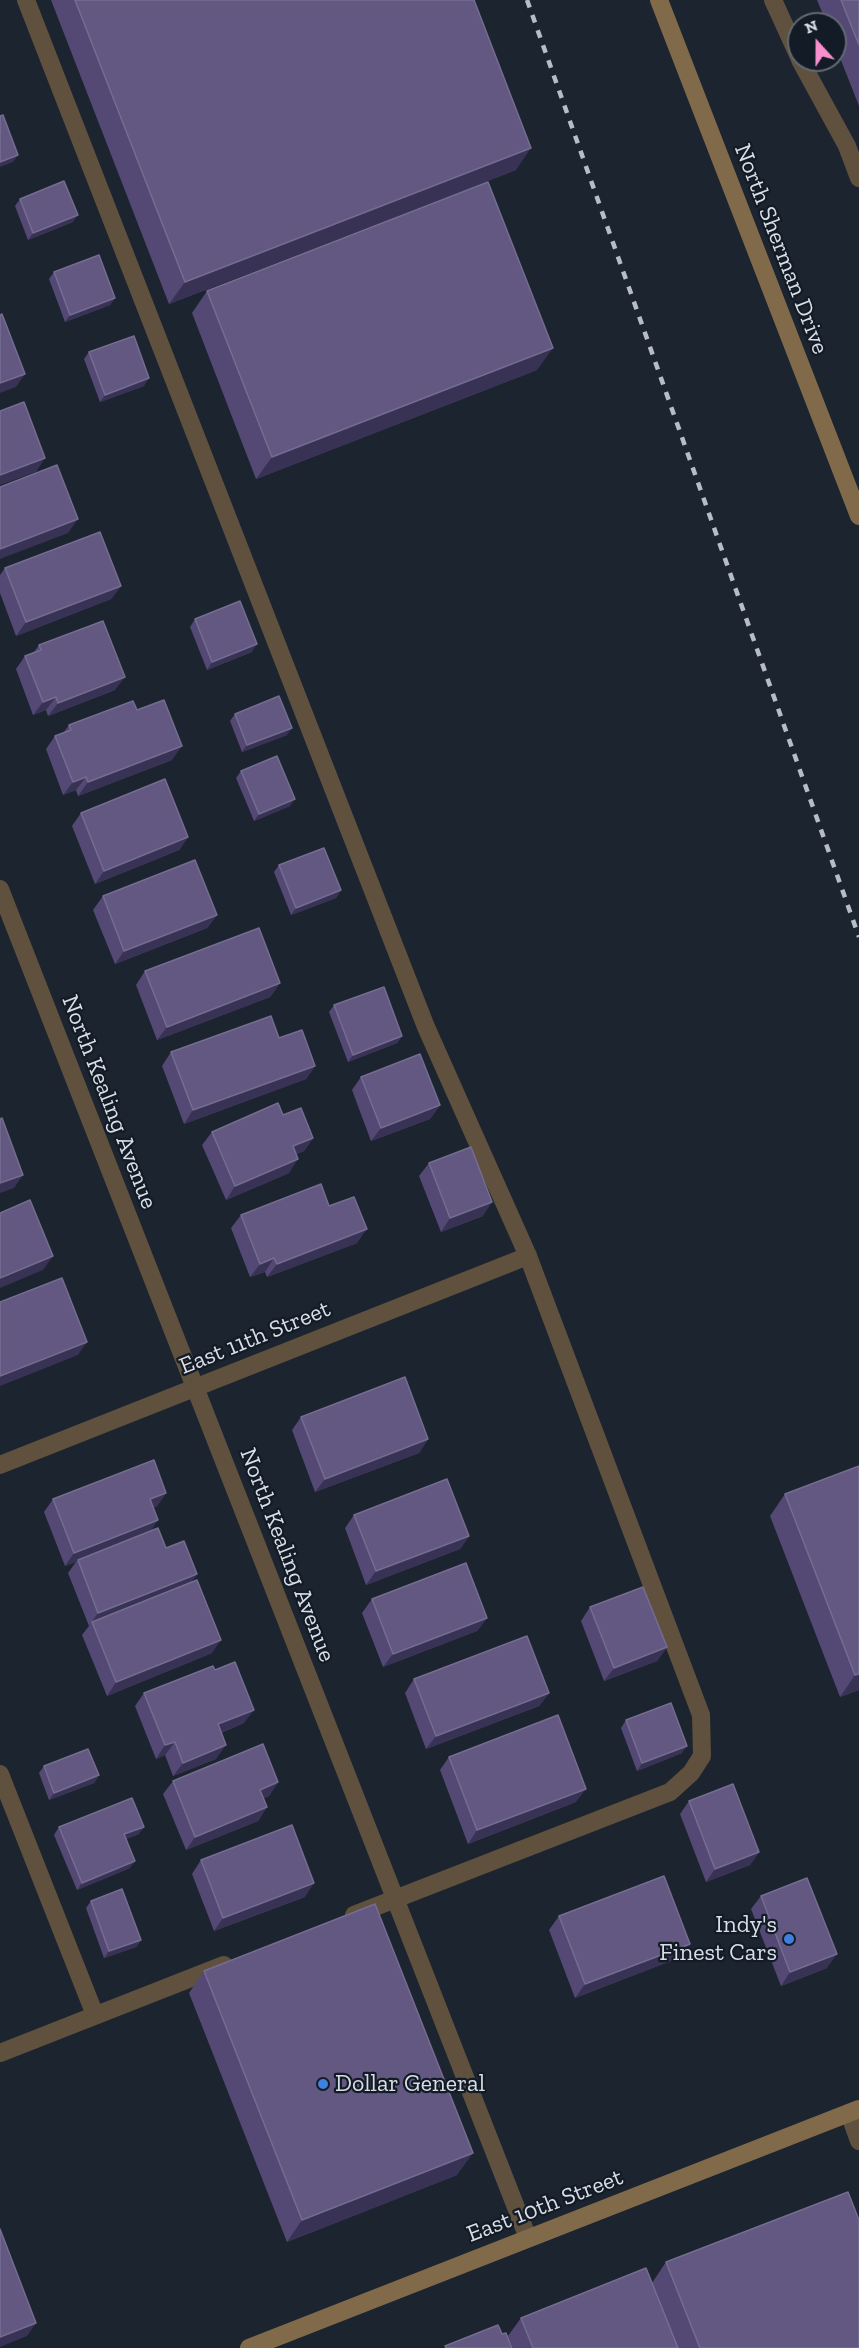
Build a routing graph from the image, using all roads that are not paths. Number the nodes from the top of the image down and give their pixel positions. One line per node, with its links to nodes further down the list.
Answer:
1 (26, 0): 9 (street)
2 (659, 0): 7 (main road, North Sherman Drive)
3 (773, 0): 4 (street)
4 (787, 31)
5 (807, 72): 6 (street)
6 (859, 178)
7 (859, 516)
8 (0, 889): 10 (street, North Kealing Avenue)
9 (528, 1256): 10 (street, East 11th Street); 13 (street)
10 (195, 1388): 11 (street, East 11th Street); 13 (street, North Kealing Avenue)
11 (0, 1465)
12 (0, 1774): 16 (street)
13 (395, 1899): 14 (street); 20 (street, North Kealing Avenue)
14 (334, 1922)
15 (237, 1960): 16 (street)
16 (95, 2015): 17 (street)
17 (0, 2053)
18 (854, 2111): 19 (street); 20 (main road, East 10th Street)
19 (859, 2141)
20 (528, 2238): 21 (main road, East 10th Street)
21 (249, 2348)

